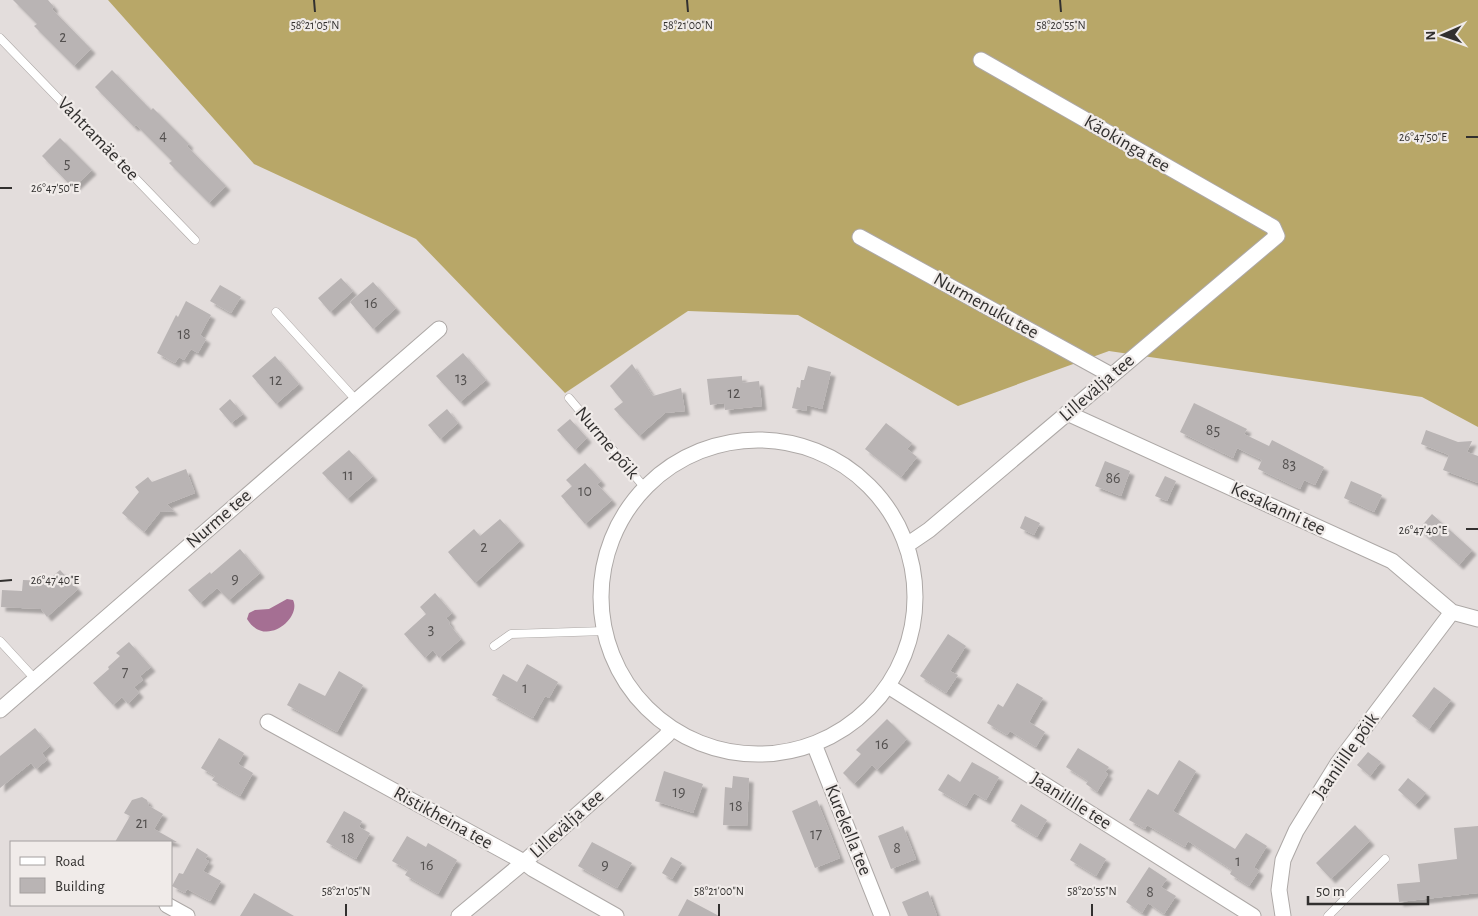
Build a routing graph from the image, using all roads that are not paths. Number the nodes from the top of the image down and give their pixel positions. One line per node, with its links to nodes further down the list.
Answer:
1 (0, 38): 5 (lane, Vahtramäe tee)
2 (981, 60): 3 (street, Käokinga tee)
3 (1273, 227): 8 (street, Lillevälja tee)
4 (860, 237): 8 (street, Nurmenuku tee)
5 (195, 240)
6 (276, 312): 10 (lane)
7 (439, 329): 10 (street, Nurme tee)
8 (1111, 375): 11 (street, Lillevälja tee)
9 (569, 398): 12 (lane, Nurme põik)
10 (356, 400): 19 (street, Nurme tee)
11 (1067, 413): 13 (street, Lillevälja tee); 14 (street, Kesakanni tee)
12 (645, 488): 13 (street); 16 (street)
13 (907, 545): 20 (street)
14 (1452, 612): 15 (street, Kesakanni tee); 33 (street, Jaanilille põik)
15 (1478, 619)
16 (605, 631): 18 (lane); 23 (street)
17 (0, 641): 19 (lane)
18 (494, 646)
19 (35, 679): 21 (street, Nurme tee)
20 (888, 686): 24 (street); 32 (street, Jaanilille tee)
21 (0, 710)
22 (268, 722): 26 (street, Ristikheina tee)
23 (670, 727): 24 (street); 26 (street, Lillevälja tee)
24 (814, 744): 31 (street, Kurekella tee)
25 (1385, 859): 34 (lane)
26 (524, 862): 29 (street, Lillevälja tee); 30 (street, Ristikheina tee)
27 (169, 906): 28 (street)
28 (187, 916)
29 (459, 916)
30 (616, 916)
31 (882, 916)
32 (1253, 916)
33 (1283, 916)
34 (1328, 916)

